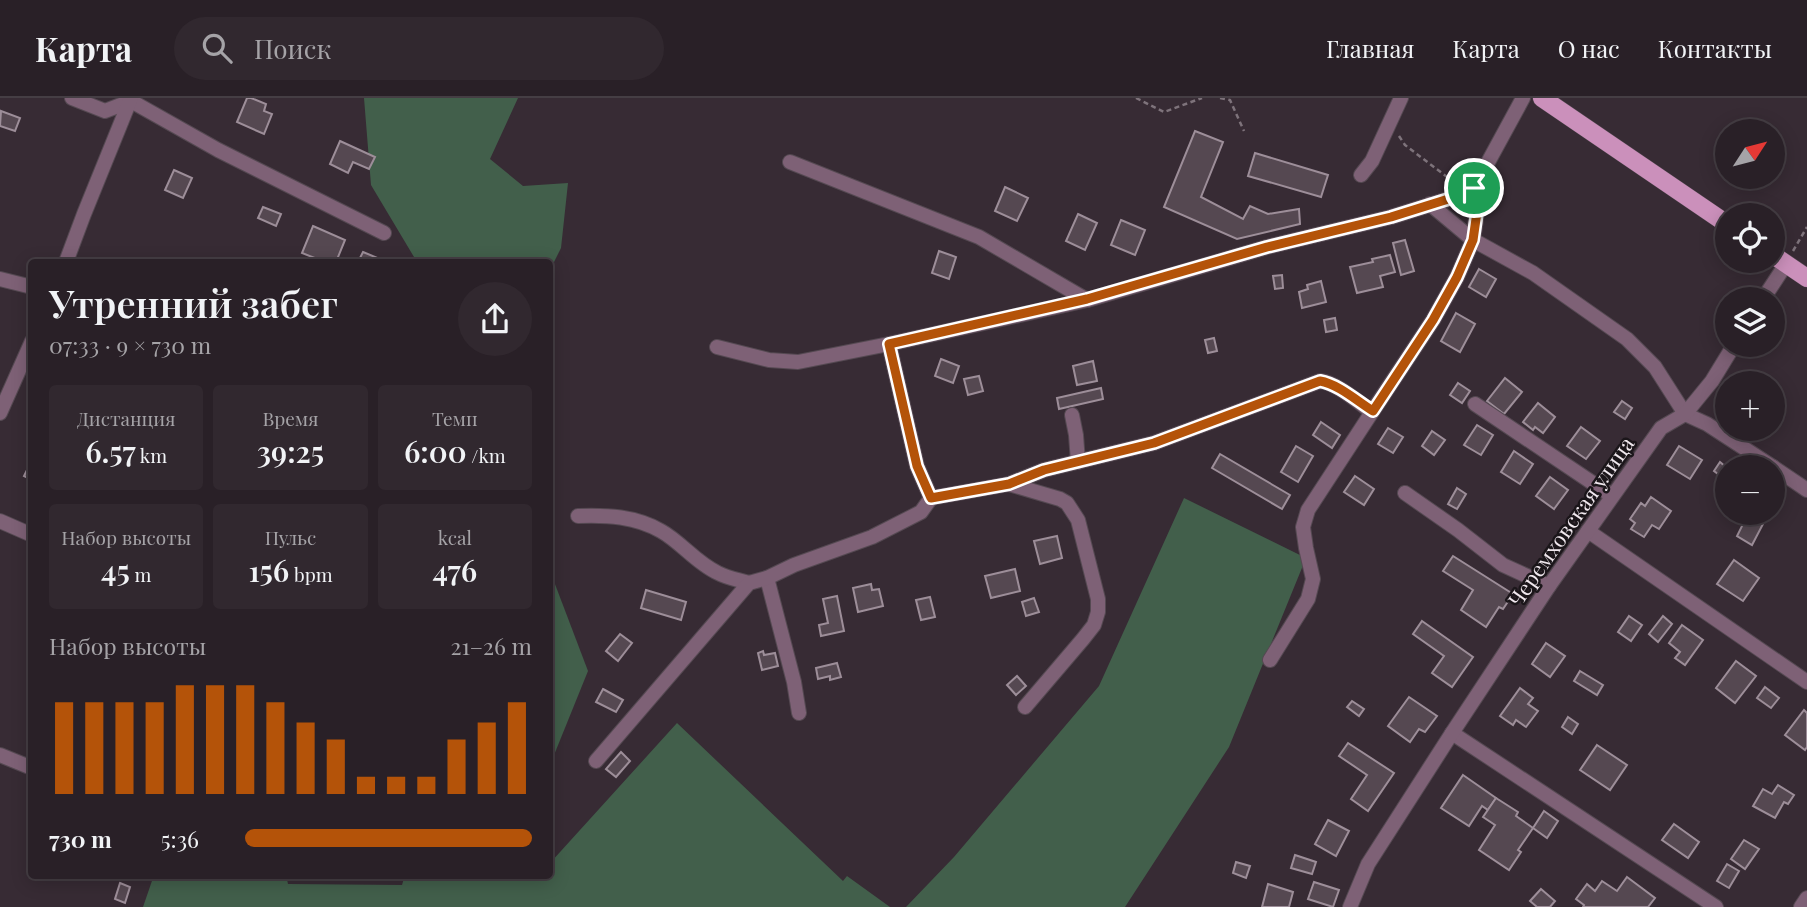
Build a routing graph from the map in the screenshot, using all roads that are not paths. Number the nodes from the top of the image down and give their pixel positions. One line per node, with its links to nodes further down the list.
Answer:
1 (72, 98): 5 (street)
2 (1401, 98): 7 (street)
3 (1523, 98): 8 (street)
4 (1542, 98): 10 (main road)
5 (131, 99): 11 (street); 13 (street)
6 (790, 162): 18 (street)
7 (1361, 176)
8 (1474, 188): 9 (street); 12 (street)
9 (1430, 204): 12 (street); 18 (street)
10 (1715, 216)
11 (384, 233)
12 (1473, 240): 24 (street); 26 (street)
13 (67, 259)
14 (1785, 264): 15 (main road)
15 (1807, 278)
16 (0, 279): 17 (street)
17 (28, 287)
18 (1087, 299): 19 (street)
19 (889, 344): 20 (street); 35 (street)
20 (717, 347)
21 (28, 350): 25 (street)
22 (1727, 357): 26 (street, Черемховская улица)
23 (1475, 404): 34 (street)
24 (1373, 411): 29 (street); 43 (street)
25 (0, 412)
26 (1685, 414): 28 (street); 34 (street, Черемховская улица)
27 (1072, 415): 29 (street)
28 (1755, 455)
29 (1078, 462): 31 (street)
30 (1785, 475): 32 (street)
31 (1009, 484): 35 (street); 45 (street)
32 (1807, 490)
33 (1405, 493): 42 (street)
34 (1612, 496): 38 (street, Черемховская улица)
35 (931, 498): 40 (street)
36 (578, 516): 41 (street)
37 (0, 521): 39 (street)
38 (1588, 531): 42 (street, Черемховская улица); 44 (street)
39 (28, 533)
40 (767, 578): 41 (street); 46 (street)
41 (749, 583): 49 (street)
42 (1549, 586): 47 (street, Черемховская улица)
43 (1270, 660)
44 (1807, 682)
45 (1025, 706)
46 (799, 713)
47 (1452, 733): 52 (street, Черемховская улица); 53 (street)
48 (0, 755): 50 (street)
49 (596, 761)
50 (28, 766)
51 (1807, 898): 54 (street)
52 (1350, 907)
53 (1716, 907)
54 (1801, 907)

